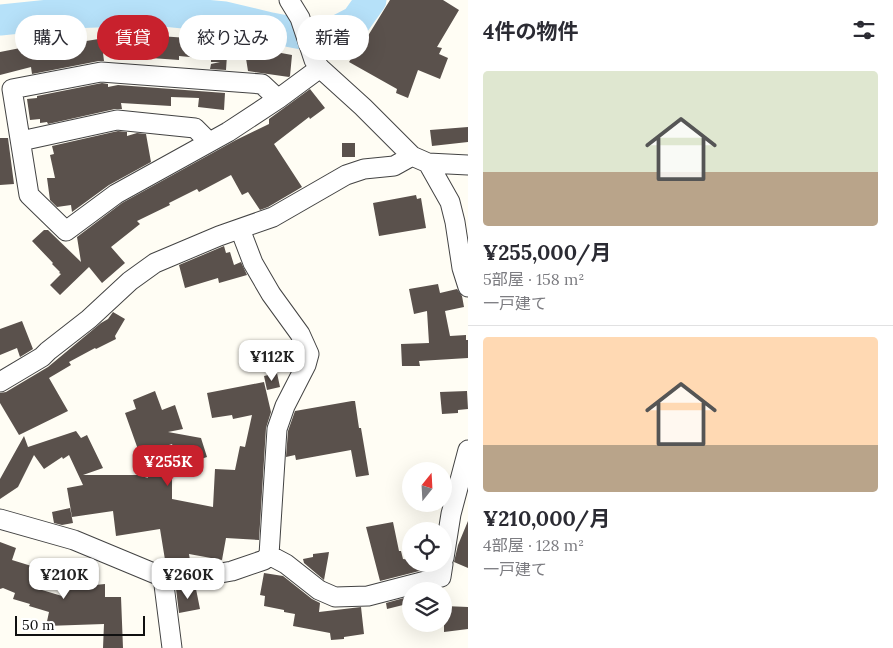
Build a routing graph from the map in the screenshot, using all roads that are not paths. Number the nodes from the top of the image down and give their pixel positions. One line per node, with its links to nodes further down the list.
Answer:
1 (288, 0): 2 (street)
2 (317, 64): 3 (street); 6 (street)
3 (278, 98): 4 (street); 5 (street)
4 (21, 141): 5 (street); 5 (street)
5 (210, 142)
6 (420, 159): 7 (street); 8 (street); 9 (street)
7 (468, 165)
8 (240, 229): 10 (street); 14 (street)
9 (468, 287)
10 (0, 382)
11 (468, 450): 13 (street)
12 (0, 519): 16 (street)
13 (450, 522)
14 (269, 555): 15 (street); 16 (street)
15 (442, 572)
16 (163, 576): 17 (street)
17 (172, 648)

